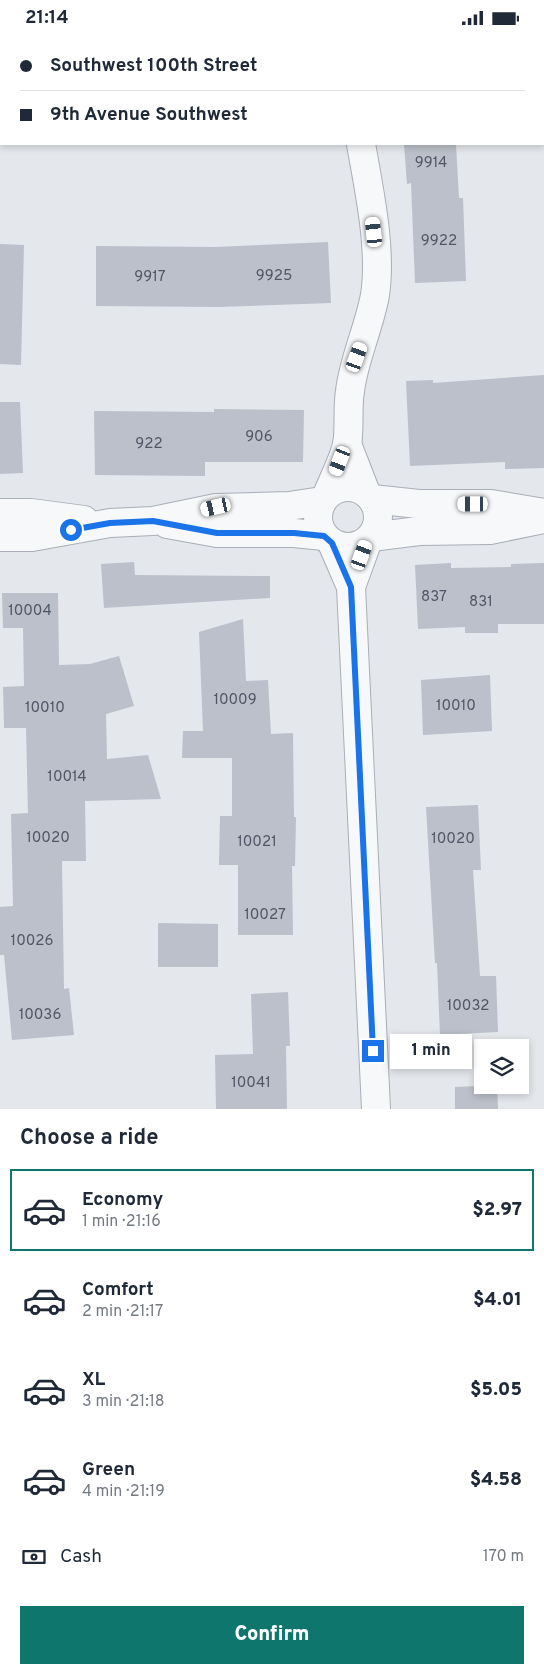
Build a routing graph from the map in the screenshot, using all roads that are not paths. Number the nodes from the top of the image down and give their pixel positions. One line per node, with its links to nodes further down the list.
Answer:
1 (361, 145): 2 (street)
2 (347, 444): 3 (street); 4 (street)
3 (369, 496): 4 (street); 6 (street); 11 (street)
4 (325, 498): 8 (street); 12 (street)
5 (0, 513): 9 (street)
6 (544, 513)
7 (544, 519): 11 (street)
8 (153, 521): 9 (street); 12 (street)
9 (110, 523): 10 (street)
10 (0, 537)
11 (369, 538): 12 (street); 13 (street)
12 (328, 540): 13 (street)
13 (351, 587): 14 (street)
14 (376, 1109)

